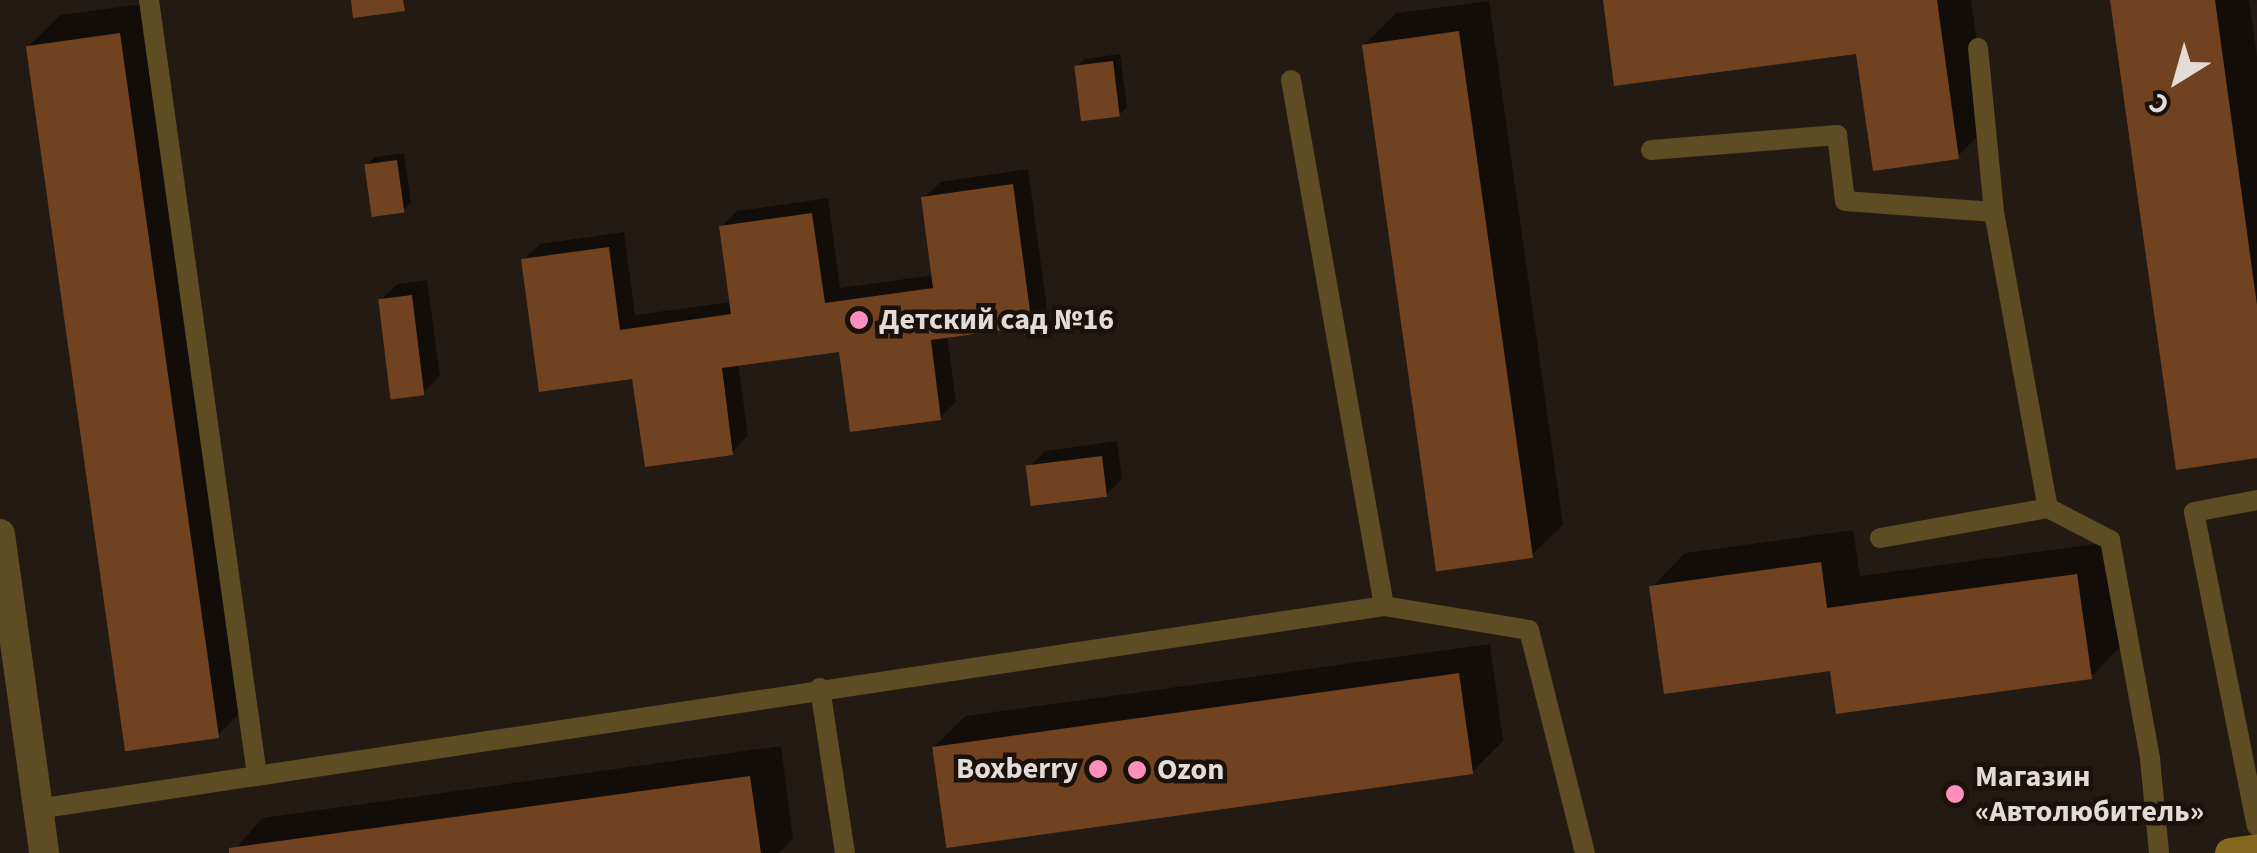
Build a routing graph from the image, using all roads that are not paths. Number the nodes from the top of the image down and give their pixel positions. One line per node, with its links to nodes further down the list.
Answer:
1 (149, 0): 12 (lane)
2 (1978, 48): 5 (lane)
3 (1291, 80): 10 (lane)
4 (1651, 150): 5 (lane)
5 (1994, 212): 7 (lane)
6 (2257, 500): 14 (lane)
7 (2048, 508): 9 (lane); 19 (lane)
8 (0, 534): 13 (street)
9 (1880, 538)
10 (1384, 606): 11 (lane); 18 (lane)
11 (820, 688): 12 (lane); 17 (lane)
12 (257, 775): 13 (lane)
13 (38, 808): 16 (street)
14 (2257, 826)
15 (2257, 849): 20 (main road)
16 (44, 853)
17 (845, 853)
18 (1585, 853)
19 (2159, 853)
20 (2230, 853)

